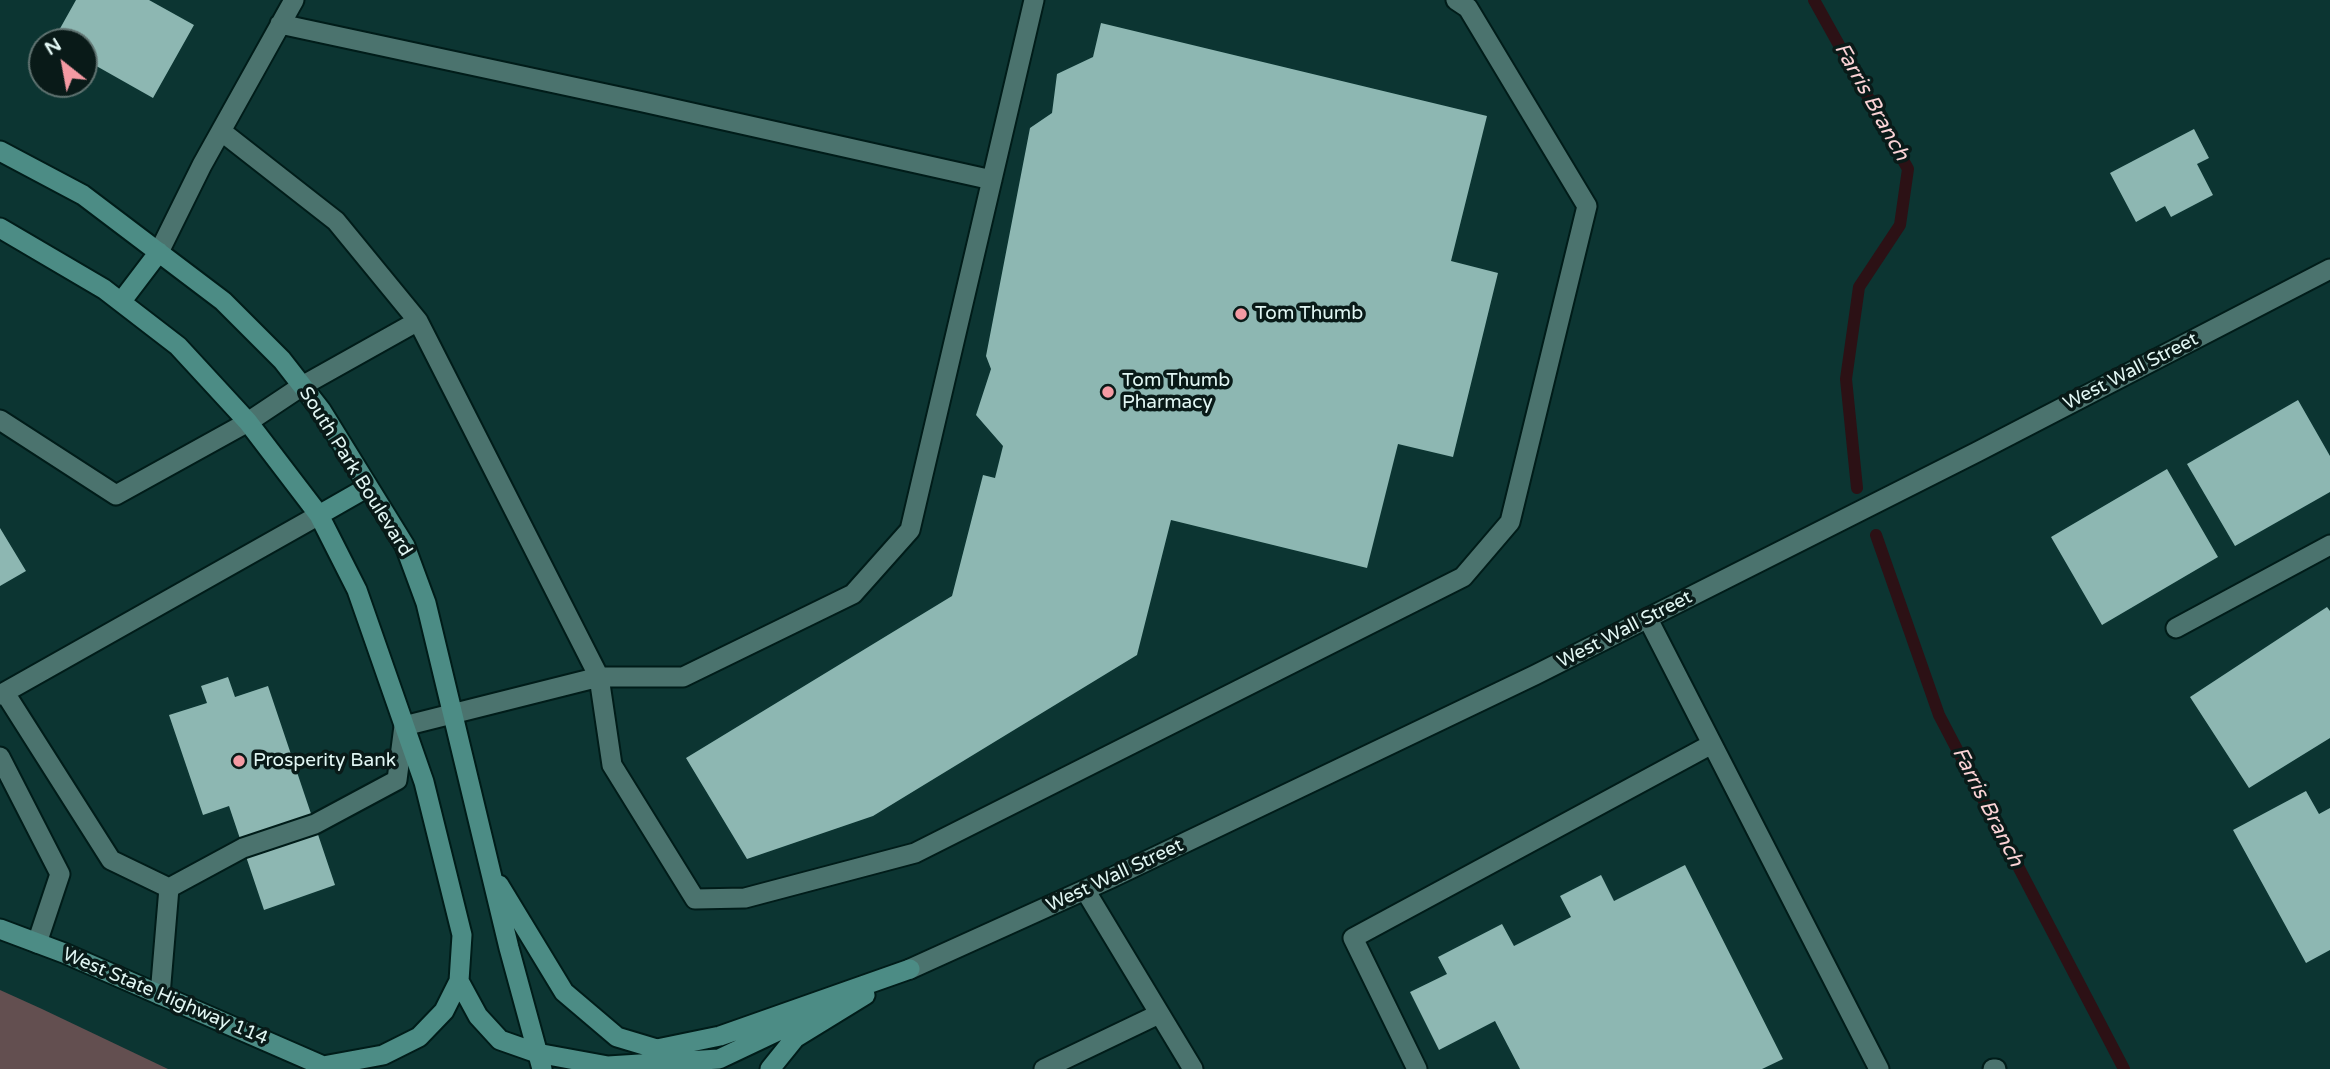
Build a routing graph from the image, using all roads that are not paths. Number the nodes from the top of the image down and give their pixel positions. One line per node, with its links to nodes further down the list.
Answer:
1 (294, 0): 4 (street)
2 (1034, 0): 7 (street)
3 (1456, 0): 21 (street)
4 (280, 24): 5 (street); 7 (street)
5 (220, 131): 9 (street); 12 (street)
6 (0, 151): 9 (main road, South Park Boulevard)
7 (992, 180): 21 (street)
8 (0, 228): 11 (main road)
9 (159, 252): 11 (main road); 13 (main road, South Park Boulevard)
10 (2330, 269): 19 (street, West Wall Street)
11 (121, 302): 15 (main road)
12 (418, 321): 13 (street); 21 (street)
13 (302, 386): 15 (street); 16 (main road, South Park Boulevard)
14 (0, 420): 15 (street)
15 (248, 422): 17 (main road)
16 (369, 486): 17 (main road); 23 (main road, South Park Boulevard)
17 (319, 515): 22 (street); 24 (main road)
18 (2330, 545): 20 (street)
19 (1648, 619): 25 (street); 29 (street, West Wall Street)
20 (2176, 628)
21 (599, 677): 23 (street)
22 (3, 694): 28 (street)
23 (453, 713): 24 (street); 27 (main road, South Park Boulevard)
24 (404, 726): 28 (street); 33 (main road)
25 (1712, 744): 41 (street); 42 (street)
26 (0, 757): 31 (street)
27 (490, 870): 32 (main road); 36 (main road, South Park Boulevard)
28 (169, 888): 34 (street)
29 (1085, 890): 32 (street, West Wall Street); 35 (street)
30 (0, 929): 31 (main road, West State Highway 114)
31 (37, 943): 34 (main road, West State Highway 114)
32 (910, 969): 36 (main road); 38 (main road)
33 (459, 981): 36 (main road); 37 (main road)
34 (160, 995): 37 (main road, West State Highway 114)
35 (1160, 1014): 39 (street); 40 (street)
36 (540, 1061)
37 (326, 1068)
38 (770, 1069)
39 (1044, 1069)
40 (1193, 1069)
41 (1417, 1069)
42 (1879, 1069)

